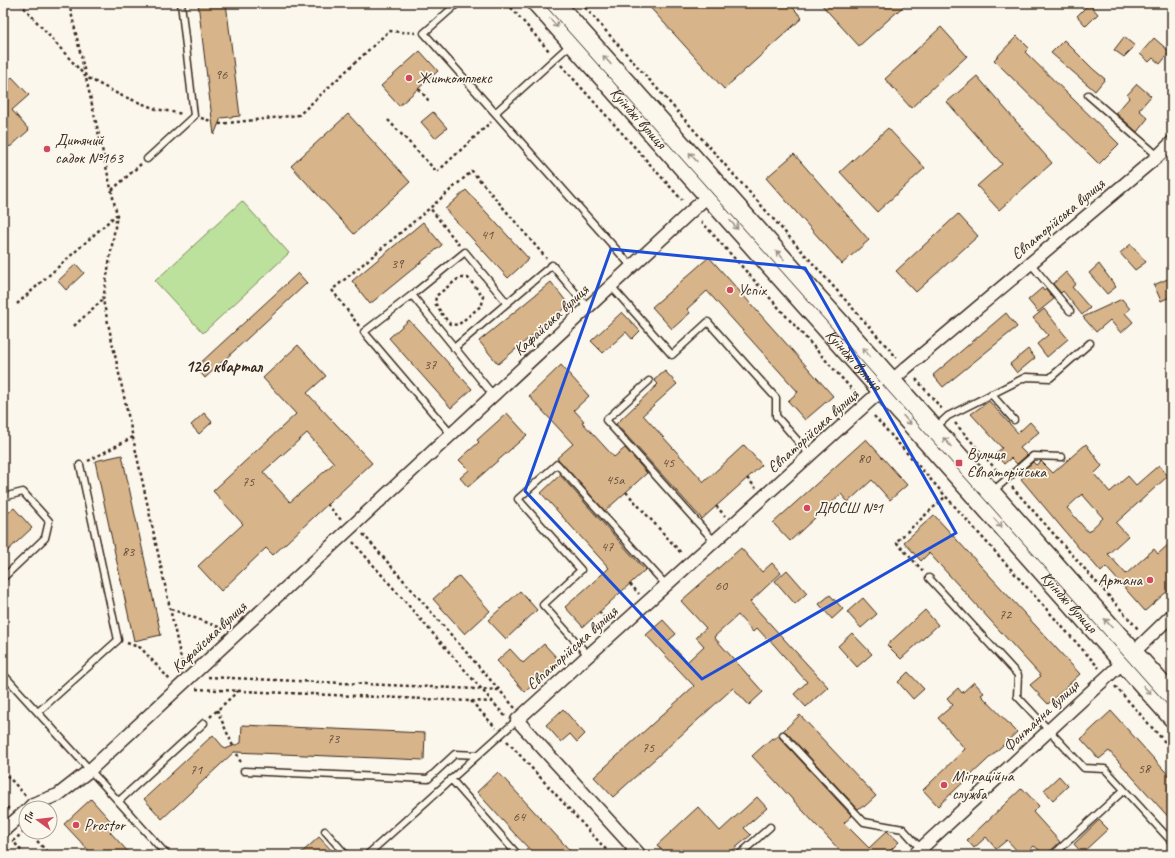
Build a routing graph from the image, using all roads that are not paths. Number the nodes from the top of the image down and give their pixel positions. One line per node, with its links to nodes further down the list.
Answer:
1 (181, 3): 10 (lane)
2 (458, 3): 7 (lane)
3 (536, 3): 5 (main road, Куїнджі вулиця, one-way to 5)
4 (556, 3): 5 (main road, Куїнджі вулиця)
5 (578, 39): 7 (lane); 11 (main road, Куїнджі вулиця)
6 (1088, 95): 9 (lane)
7 (496, 114): 13 (lane)
8 (1172, 142): 9 (street, Євпаторійська вулиця)
9 (1158, 156): 12 (street, Євпаторійська вулиця)
10 (147, 159)
11 (713, 191): 13 (street, Кафайська вулиця); 22 (main road, Куїнджі вулиця)
12 (1031, 264): 18 (lane); 22 (street, Євпаторійська вулиця)
13 (632, 267): 14 (street, Кафайська вулиця)
14 (611, 286): 17 (street, Кафайська вулиця); 28 (lane)
15 (412, 295): 16 (lane); 20 (lane); 27 (lane)
16 (507, 303): 17 (lane); 20 (lane)
17 (588, 308): 24 (street, Кафайська вулиця)
18 (1070, 311)
19 (1090, 343): 23 (lane)
20 (454, 348): 24 (lane)
21 (649, 381): 33 (lane)
22 (887, 386): 26 (main road, Куїнджі вулиця); 28 (street, Євпаторійська вулиця)
23 (991, 394): 25 (lane); 26 (lane)
24 (493, 395): 27 (street, Кафайська вулиця)
25 (1014, 420)
26 (929, 433): 32 (main road, Куїнджі вулиця)
27 (451, 434): 49 (street, Кафайська вулиця)
28 (810, 455): 33 (street, Євпаторійська вулиця)
29 (1062, 457): 32 (lane)
30 (80, 465): 42 (lane)
31 (3, 497): 34 (lane)
32 (986, 498): 39 (main road, Куїнджі вулиця)
33 (714, 541): 36 (street, Євпаторійська вулиця)
34 (3, 578)
35 (930, 578): 46 (lane)
36 (666, 585): 38 (street, Євпаторійська вулиця); 38 (lane)
37 (1172, 615): 39 (street, Фонтанна вулиця)
38 (588, 655): 44 (street, Євпаторійська вулиця)
39 (1128, 658): 41 (main road, Куїнджі вулиця); 43 (main road, Куїнджі вулиця, one-way to 43); 46 (street, Фонтанна вулиця)
40 (3, 674): 42 (lane)
41 (1172, 695)
42 (38, 712): 49 (lane)
43 (1172, 718)
44 (517, 720): 48 (lane); 61 (street)
45 (204, 722): 54 (lane)
46 (1049, 730): 52 (lane); 60 (street, Фонтанна вулиця)
47 (783, 735): 60 (lane)
48 (478, 755): 50 (lane); 51 (lane)
49 (90, 770): 53 (street, Кафайська вулиця); 54 (lane)
50 (244, 771)
51 (451, 780): 64 (lane); 65 (lane)
52 (1124, 790): 59 (lane); 67 (lane)
53 (44, 800)
54 (118, 801): 62 (lane)
55 (18, 818): 57 (street)
56 (770, 827): 66 (lane)
57 (3, 830)
58 (324, 831): 63 (lane)
59 (1172, 842)
60 (917, 852)
61 (634, 853)
62 (167, 855)
63 (346, 855)
64 (367, 855)
65 (518, 855)
66 (739, 855)
67 (1053, 855)

